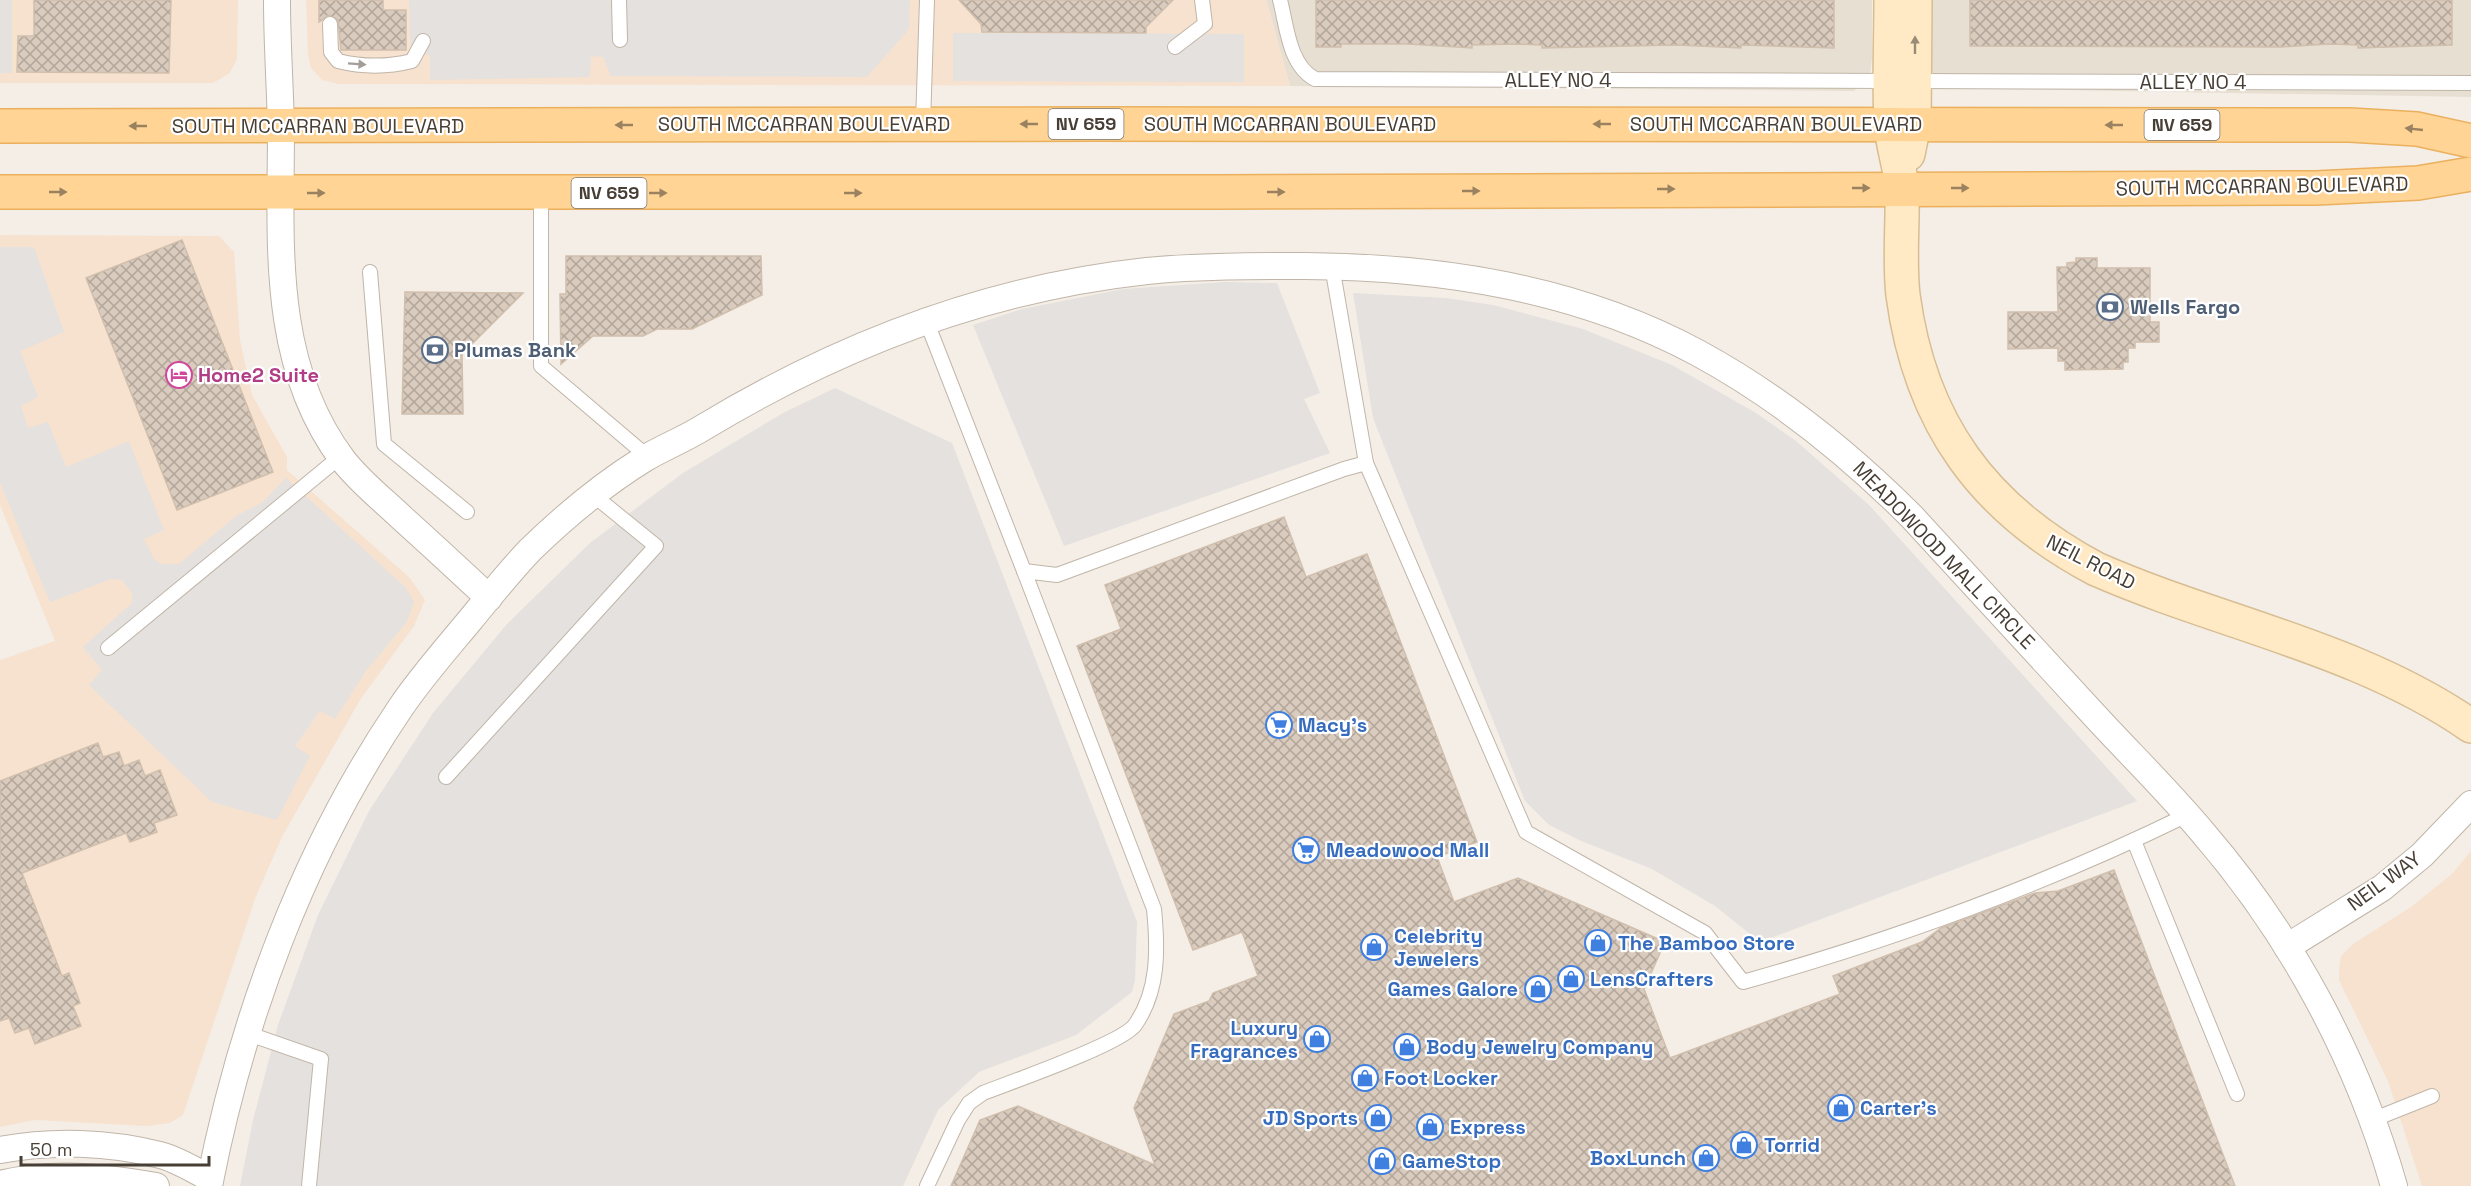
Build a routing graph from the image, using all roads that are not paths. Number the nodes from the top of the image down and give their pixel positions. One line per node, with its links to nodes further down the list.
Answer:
1 (277, 0): 17 (street)
2 (619, 0): 10 (lane)
3 (927, 0): 14 (lane)
4 (1202, 0): 11 (lane)
5 (1280, 0): 12 (lane, ALLEY NO 4)
6 (1891, 0): 12 (street, NEIL ROAD)
7 (1915, 0): 12 (street, NEIL ROAD, one-way to 7)
8 (330, 24): 9 (lane, one-way to 9)
9 (423, 40)
10 (620, 40)
11 (1175, 47)
12 (1903, 81): 13 (lane, ALLEY NO 4); 15 (street, NEIL ROAD)
13 (2471, 83)
14 (923, 124): 15 (main road, SOUTH MCCARRAN BOULEVARD / NV 659, one-way to 14); 17 (main road, SOUTH MCCARRAN BOULEVARD / NV 659, one-way to 17)
15 (1902, 124): 18 (main road, SOUTH MCCARRAN BOULEVARD / NV 659, one-way to 15); 20 (street, NEIL ROAD)
16 (0, 126): 17 (main road, SOUTH MCCARRAN BOULEVARD / NV 659, one-way to 16)
17 (280, 126): 22 (street)
18 (2471, 141)
19 (2471, 174): 20 (main road, SOUTH MCCARRAN BOULEVARD / NV 659, one-way to 19)
20 (1902, 188): 23 (main road, SOUTH MCCARRAN BOULEVARD / NV 659, one-way to 20); 35 (street, NEIL ROAD)
21 (0, 192): 22 (main road, SOUTH MCCARRAN BOULEVARD / NV 659, one-way to 22)
22 (279, 193): 23 (main road, SOUTH MCCARRAN BOULEVARD / NV 659, one-way to 23); 27 (street)
23 (541, 193): 28 (lane)
24 (1332, 266): 26 (street, MEADOWOOD MALL CIRCLE); 29 (lane); 38 (street, MEADOWOOD MALL CIRCLE)
25 (370, 272): 31 (lane)
26 (926, 320): 28 (street, MEADOWOOD MALL CIRCLE); 32 (lane)
27 (341, 456): 33 (street); 34 (lane)
28 (648, 457): 30 (street, MEADOWOOD MALL CIRCLE)
29 (1366, 464): 32 (lane); 39 (lane)
30 (592, 494): 33 (street, MEADOWOOD MALL CIRCLE); 36 (lane)
31 (467, 512)
32 (1024, 571): 52 (lane)
33 (489, 598): 41 (street, MEADOWOOD MALL CIRCLE)
34 (108, 648)
35 (2471, 726)
36 (446, 777)
37 (2471, 804): 40 (street, NEIL WAY)
38 (2187, 815): 39 (lane); 40 (street, MEADOWOOD MALL CIRCLE)
39 (2134, 841): 42 (lane)
40 (2288, 947): 44 (street, MEADOWOOD MALL CIRCLE)
41 (246, 1032): 47 (street, MEADOWOOD MALL CIRCLE); 51 (lane)
42 (2237, 1094)
43 (2432, 1096): 44 (lane)
44 (2372, 1120): 49 (street, MEADOWOOD MALL CIRCLE)
45 (0, 1150): 47 (street)
46 (73, 1181): 48 (street); 50 (street)
47 (210, 1182): 50 (street)
48 (0, 1184)
49 (2388, 1184)
50 (156, 1186)
51 (309, 1186)
52 (927, 1186)

